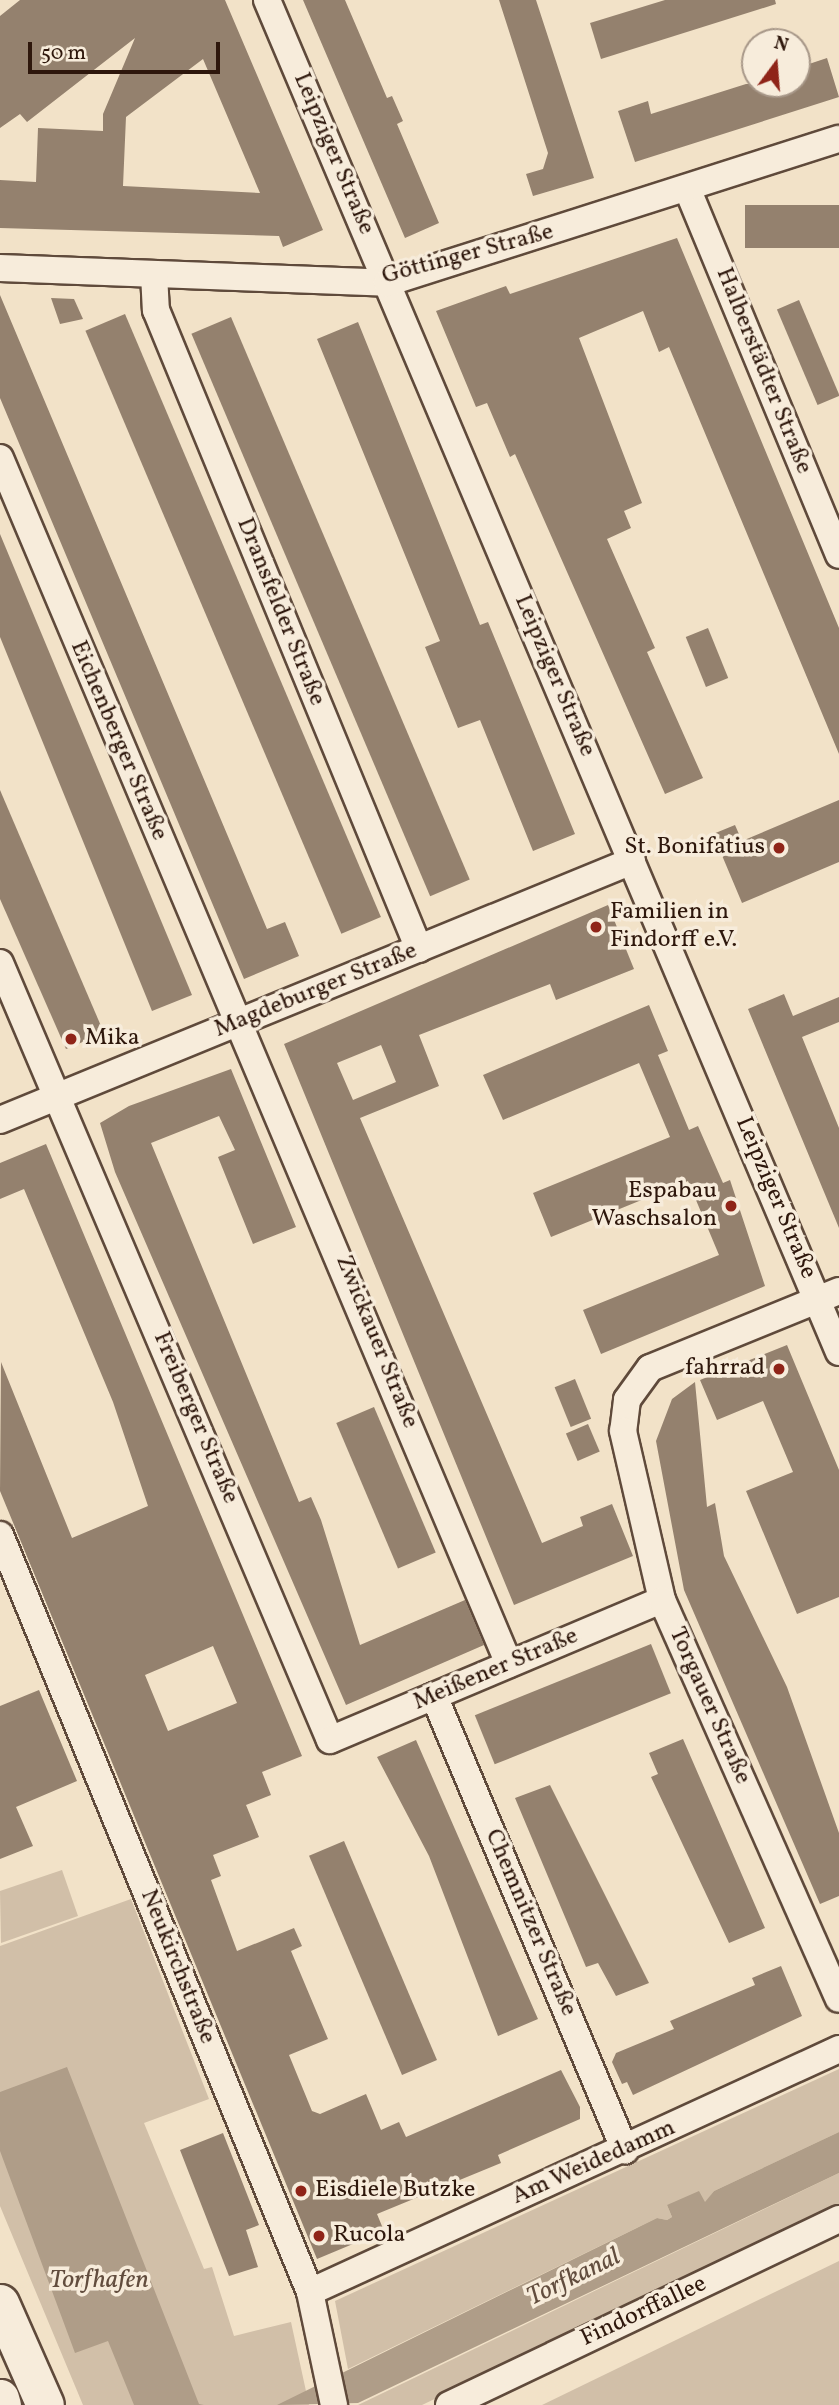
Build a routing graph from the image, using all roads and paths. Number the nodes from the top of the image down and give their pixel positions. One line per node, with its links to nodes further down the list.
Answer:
1 (267, 0): 6 (street, Leipziger Straße)
2 (839, 139): 3 (street, Göttinger Straße)
3 (687, 188): 6 (street, Göttinger Straße); 8 (street, Halberstädter Straße)
4 (0, 268): 5 (street, Göttinger Straße)
5 (154, 274): 6 (street, Göttinger Straße); 10 (street, Dransfelder Straße)
6 (387, 283): 9 (street, Leipziger Straße)
7 (0, 458): 12 (street, Eichenberger Straße)
8 (839, 555)
9 (632, 861): 10 (street, Magdeburger Straße); 15 (street, Leipziger Straße)
10 (419, 949): 12 (street, Magdeburger Straße)
11 (0, 963): 13 (street, Freiberger Straße)
12 (239, 1022): 13 (street, Magdeburger Straße); 19 (street, Zwickauer Straße)
13 (61, 1096): 14 (street, Magdeburger Straße); 21 (street, Freiberger Straße)
14 (0, 1121)
15 (828, 1295): 16 (street, Leipziger Straße); 18 (street, Torgauer Straße)
16 (839, 1352)
17 (0, 1535): 26 (street, Neukirchstraße)
18 (662, 1600): 19 (street, Meißener Straße); 22 (street, Torgauer Straße)
19 (509, 1664): 20 (street, Meißener Straße)
20 (434, 1696): 21 (street, Meißener Straße); 24 (street, Chemnitzer Straße)
21 (330, 1740)
22 (839, 1998)
23 (839, 2049): 24 (street, Am Weidedamm)
24 (625, 2150): 26 (street, Am Weidedamm)
25 (839, 2219): 32 (street, Findorffallee)
26 (310, 2292): 31 (street, Neukirchstraße)
27 (0, 2303): 30 (main road)
28 (0, 2398): 29 (main road)
29 (2, 2405)
30 (45, 2405)
31 (334, 2405)
32 (449, 2405)

